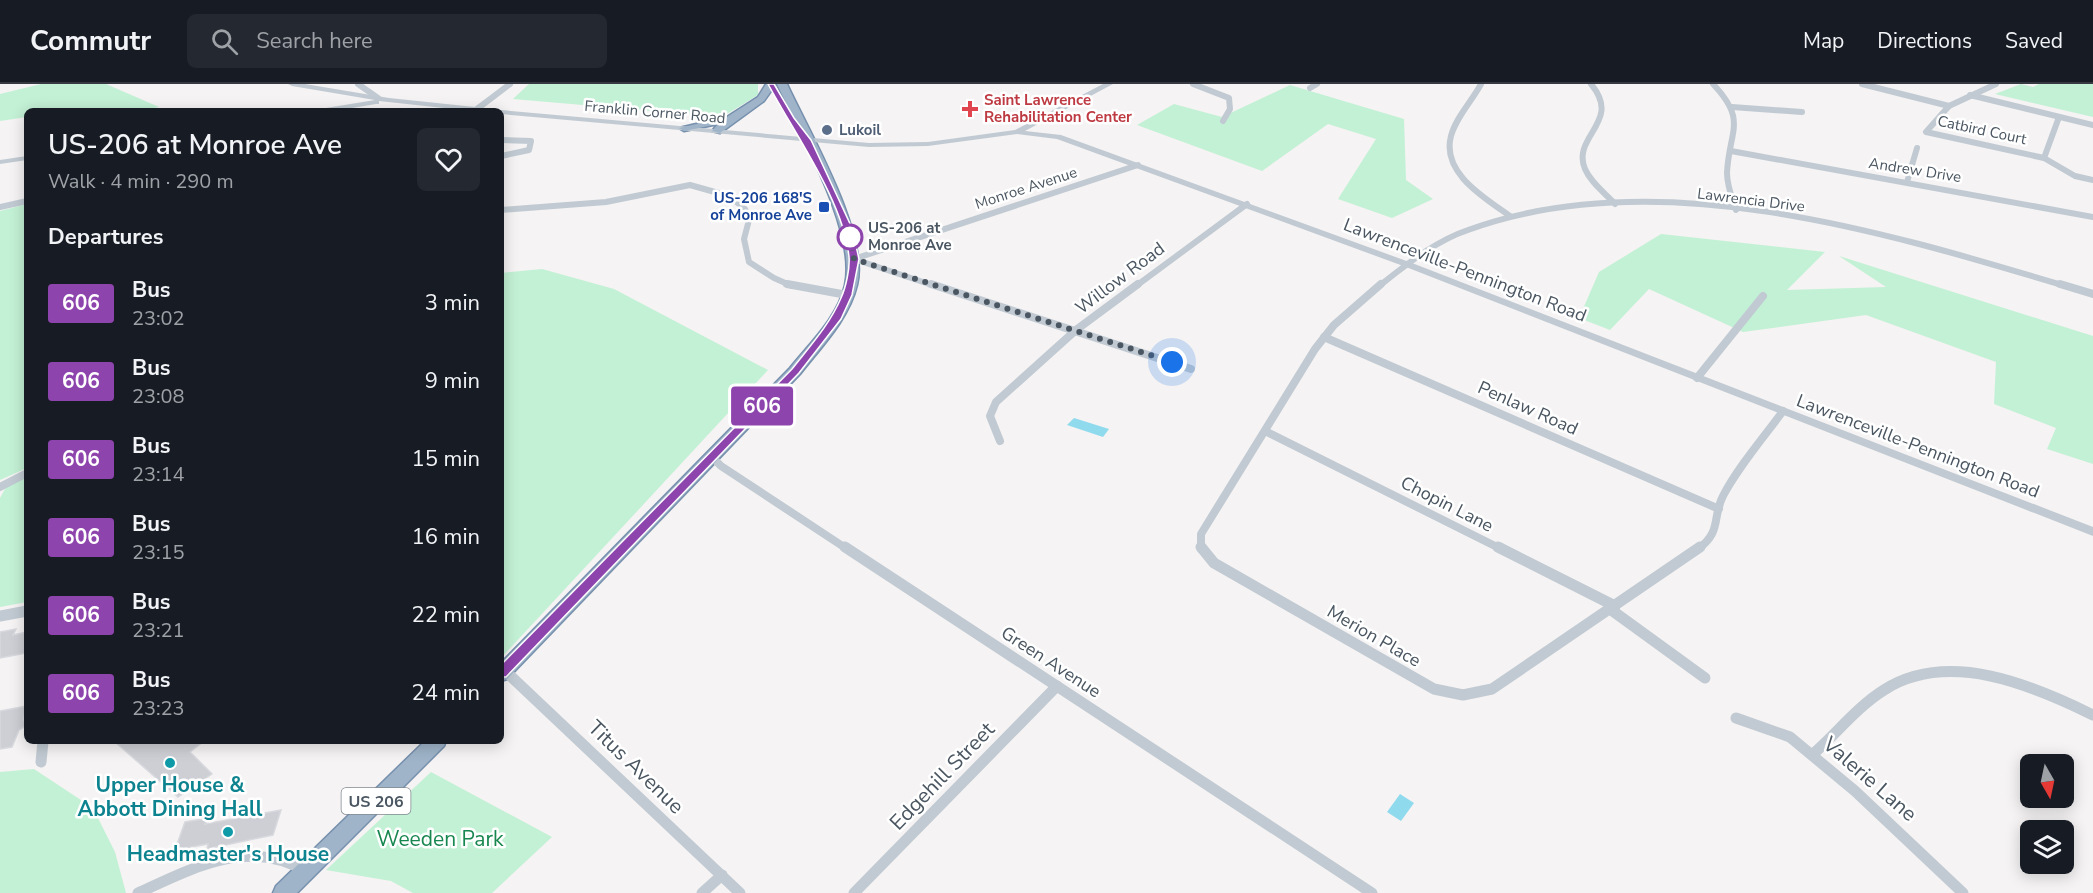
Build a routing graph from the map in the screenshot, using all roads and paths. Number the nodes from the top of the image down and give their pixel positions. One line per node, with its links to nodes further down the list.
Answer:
1 (292, 84): 16 (street)
2 (358, 84): 16 (street)
3 (510, 84): 22 (street)
4 (771, 84): 26 (highway); 33 (highway)
5 (782, 84): 33 (highway)
6 (1109, 84): 31 (street)
7 (1192, 84): 27 (street)
8 (1317, 84): 14 (street)
9 (1481, 84): 49 (street)
10 (1591, 84): 45 (street)
11 (1713, 84): 19 (street)
12 (1862, 84): 18 (street)
13 (1996, 84): 15 (street)
14 (1310, 88)
15 (1970, 95): 18 (street); 25 (street)
16 (378, 98): 17 (street)
17 (389, 100): 20 (street); 21 (street)
18 (1950, 106): 38 (street, Catbird Court)
19 (1732, 107): 24 (street); 35 (street)
20 (339, 108)
21 (467, 108)
22 (478, 108)
23 (504, 112): 29 (street, Franklin Corner Road)
24 (1802, 112)
25 (2059, 117): 28 (street); 38 (street)
26 (728, 119): 29 (highway); 30 (highway)
27 (1223, 121)
28 (2093, 125)
29 (684, 128): 30 (street, Franklin Corner Road)
30 (717, 131): 33 (street, Franklin Corner Road)
31 (1017, 132): 33 (street, Lawrenceville-Pennington Road); 40 (street, Lawrenceville-Pennington Road)
32 (504, 140): 36 (street)
33 (807, 140): 51 (highway)
34 (1917, 148): 42 (street)
35 (1731, 151): 42 (street, Andrew Drive); 48 (street)
36 (504, 155)
37 (24, 158): 39 (street)
38 (2044, 158): 41 (street, Catbird Court)
39 (0, 162)
40 (1138, 165): 44 (street, Lawrenceville-Pennington Road); 51 (street, Monroe Avenue)
41 (2093, 180)
42 (1907, 183): 50 (street, Andrew Drive)
43 (24, 202): 46 (street)
44 (1247, 204): 52 (street, Lawrenceville-Pennington Road); 56 (street, Willow Road)
45 (1615, 204): 48 (street, Lawrencia Drive); 49 (street, Lawrencia Drive)
46 (0, 207)
47 (504, 210): 54 (street)
48 (1736, 210): 53 (street, Lawrencia Drive)
49 (1510, 216): 52 (street, Lawrencia Drive)
50 (2093, 217)
51 (854, 259): 54 (highway); 56 (street)
52 (1409, 265): 57 (street, Merion Place); 59 (street, Lawrenceville-Pennington Road)
53 (2093, 294)
54 (847, 295): 63 (highway)
55 (1763, 296): 59 (street)
56 (1076, 330): 58 (street); 62 (street, Willow Road)
57 (1324, 337): 61 (street, Merion Place); 66 (street, Penlaw Road)
58 (1191, 369)
59 (1697, 378): 60 (street, Lawrenceville-Pennington Road)
60 (1783, 411): 66 (street, Merion Place); 67 (street, Lawrenceville-Pennington Road)
61 (1265, 431): 68 (street, Chopin Lane); 68 (street, Merion Place)
62 (1000, 441)
63 (712, 457): 71 (highway); 74 (street, Green Avenue)
64 (24, 475): 65 (street)
65 (0, 487)
66 (1719, 509): 68 (street, Merion Place)
67 (2093, 532)
68 (1612, 608): 73 (street, Chopin Lane)
69 (24, 611): 70 (street)
70 (0, 616)
71 (504, 668)
72 (504, 672): 82 (street, Titus Avenue)
73 (1706, 678)
74 (1057, 686): 87 (street, Edgehill Street); 88 (street, Green Avenue)
75 (2093, 715): 79 (street)
76 (1736, 718): 79 (street, Valerie Lane)
77 (43, 744): 80 (street)
78 (434, 744): 81 (highway, US 206)
79 (1813, 754): 89 (street, Valerie Lane)
80 (41, 762)
81 (305, 871): 83 (street); 84 (highway, US 206)
82 (722, 875): 85 (street); 86 (street, Titus Avenue)
83 (138, 893)
84 (283, 893)
85 (702, 893)
86 (740, 893)
87 (854, 893)
88 (1372, 893)
89 (1963, 893)

